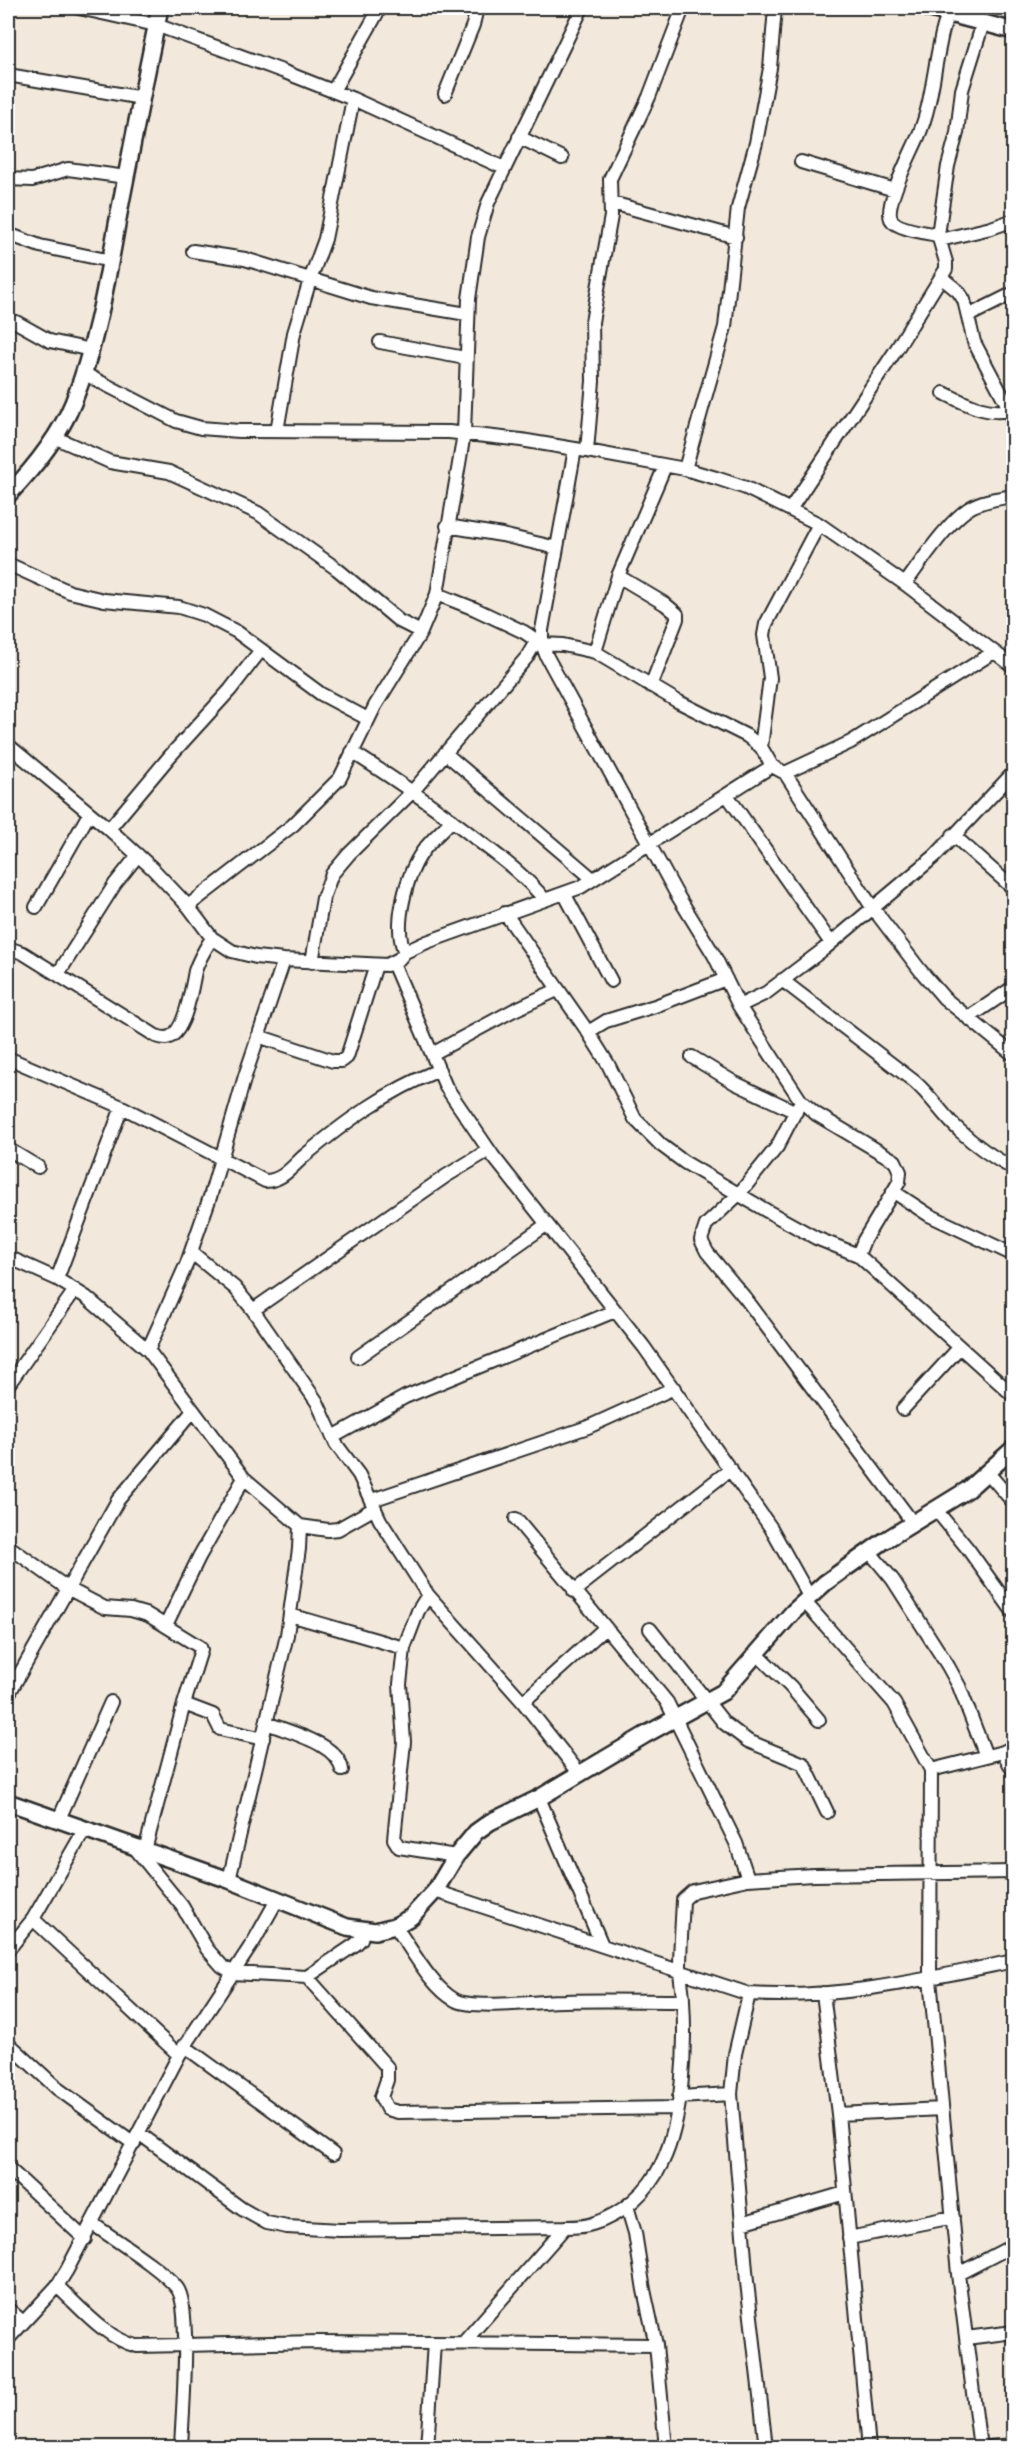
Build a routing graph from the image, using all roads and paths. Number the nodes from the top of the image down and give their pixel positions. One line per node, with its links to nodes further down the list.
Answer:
1 (79, 8): 11 (street)
2 (160, 8): 11 (street)
3 (380, 8): 14 (street)
4 (477, 8): 15 (street)
5 (582, 8): 18 (street)
6 (683, 8): 25 (street)
7 (775, 8): 28 (street)
8 (927, 8): 9 (street)
9 (949, 10): 10 (street); 24 (street)
10 (983, 23): 12 (street); 29 (street)
11 (156, 25): 14 (street); 16 (street)
12 (1014, 31)
13 (8, 75): 16 (street)
14 (333, 92): 17 (street)
15 (445, 94)
16 (142, 98): 22 (street)
17 (353, 99): 21 (street); 33 (street)
18 (519, 137): 19 (street); 21 (street)
19 (562, 158)
20 (801, 162): 24 (street)
21 (504, 168): 35 (street)
22 (126, 177): 23 (street); 31 (street)
23 (8, 179)
24 (895, 190): 29 (street)
25 (612, 203): 28 (street); 48 (street)
26 (1014, 220): 29 (street)
27 (8, 234): 31 (street)
28 (735, 237): 50 (street)
29 (939, 238): 32 (street)
30 (193, 251): 33 (street)
31 (111, 261): 39 (street)
32 (942, 278): 36 (street); 53 (street)
33 (310, 280): 35 (street); 45 (street)
34 (1014, 293): 36 (street)
35 (467, 314): 40 (street)
36 (968, 316): 43 (street)
37 (16, 322): 39 (street)
38 (381, 342): 40 (street)
39 (91, 350): 41 (street)
40 (465, 358): 46 (street)
41 (83, 373): 45 (street); 47 (street)
42 (944, 393): 43 (street)
43 (1012, 409): 44 (street)
44 (1014, 426)
45 (277, 430): 46 (street)
46 (464, 433): 48 (street); 55 (street)
47 (54, 437): 51 (street); 61 (street)
48 (581, 450): 49 (street); 56 (street)
49 (665, 466): 50 (street); 58 (street)
50 (685, 469): 53 (street)
51 (8, 495)
52 (1014, 496): 59 (street)
53 (791, 508): 54 (street)
54 (819, 524): 59 (street); 70 (street)
55 (447, 526): 56 (street); 60 (street)
56 (557, 548): 62 (street)
57 (8, 564): 63 (street)
58 (618, 576): 64 (street); 67 (street)
59 (905, 584): 65 (street)
60 (437, 594): 61 (street); 62 (street)
61 (421, 632): 68 (street)
62 (539, 642): 64 (street); 72 (street); 83 (street)
63 (261, 650): 68 (street); 81 (street)
64 (595, 652): 67 (street)
65 (994, 652): 66 (street); 74 (street)
66 (1011, 661)
67 (651, 686): 70 (street)
68 (368, 719): 71 (street)
69 (8, 745): 79 (street)
70 (761, 747): 73 (street)
71 (352, 752): 77 (street); 89 (street)
72 (445, 753): 77 (street); 85 (street)
73 (772, 766): 74 (street); 78 (street)
74 (785, 772): 91 (street)
75 (1014, 772): 76 (street)
76 (1009, 786): 82 (street)
77 (413, 791): 80 (street); 98 (street)
78 (727, 795): 83 (street); 94 (street)
79 (89, 814): 81 (street); 90 (street)
80 (452, 820): 88 (street); 96 (street)
81 (110, 829): 84 (street)
82 (953, 835): 86 (street); 91 (street)
83 (651, 845): 85 (street); 102 (street)
84 (138, 855): 89 (street); 101 (street)
85 (593, 879): 87 (street)
86 (1014, 889)
87 (564, 893): 88 (street); 104 (street)
88 (545, 900): 92 (street)
89 (188, 906): 93 (street)
90 (36, 907)
91 (872, 907): 94 (street); 108 (street)
92 (506, 913): 96 (street); 106 (street)
93 (212, 938): 97 (street); 101 (street)
94 (831, 943): 103 (street)
95 (8, 948): 101 (street)
96 (405, 952): 99 (street)
97 (284, 960): 98 (street); 110 (street)
98 (312, 962): 100 (street)
99 (393, 963): 100 (street); 111 (street)
100 (376, 965): 110 (street)
101 (58, 974)
102 (726, 979): 107 (street); 109 (street)
103 (782, 980): 107 (street); 122 (street)
104 (611, 981)
105 (1014, 987): 108 (street)
106 (556, 990): 109 (street); 111 (street)
107 (739, 1006): 117 (street)
108 (968, 1018): 112 (street)
109 (588, 1032): 124 (street)
110 (258, 1036): 120 (street)
111 (432, 1054): 115 (street)
112 (1014, 1055)
113 (692, 1057): 117 (street)
114 (8, 1058): 116 (street)
115 (439, 1071): 119 (street); 120 (street)
116 (122, 1107): 120 (street); 130 (street)
117 (799, 1107): 123 (street); 124 (street)
118 (8, 1149): 121 (street)
119 (489, 1150): 125 (street); 132 (street)
120 (222, 1159): 126 (street)
121 (38, 1167)
122 (1014, 1169)
123 (894, 1192): 127 (street); 128 (street)
124 (739, 1194): 127 (street); 151 (street)
125 (546, 1225): 133 (street); 136 (street)
126 (191, 1252): 132 (street); 135 (street)
127 (858, 1255): 134 (street)
128 (1014, 1256)
129 (8, 1257): 130 (street)
130 (57, 1279): 131 (street)
131 (75, 1290): 135 (street); 137 (street)
132 (254, 1310): 142 (street)
133 (615, 1311): 138 (street); 142 (street)
134 (959, 1348): 139 (street); 140 (street)
135 (148, 1350): 141 (street)
136 (358, 1357)
137 (10, 1377)
138 (674, 1389): 144 (street); 148 (street)
139 (1014, 1396)
140 (903, 1409)
141 (193, 1412): 146 (street); 155 (street)
142 (333, 1437): 148 (street)
143 (1014, 1448): 145 (street)
144 (731, 1469): 156 (street); 158 (street)
145 (988, 1473): 147 (street); 149 (street)
146 (244, 1478): 152 (street); 161 (street)
147 (1014, 1503)
148 (373, 1504): 152 (street); 157 (street)
149 (936, 1510): 151 (street); 159 (street)
150 (516, 1519): 156 (street)
151 (913, 1523): 154 (street)
152 (300, 1526): 160 (street)
153 (8, 1546): 155 (street)
154 (869, 1551): 158 (street); 176 (street)
155 (67, 1588): 161 (street); 166 (street)
156 (574, 1591): 162 (street)
157 (428, 1595): 164 (street); 168 (street)
158 (807, 1598): 165 (street); 178 (street)
159 (1014, 1613)
160 (290, 1615): 164 (street); 173 (street)
161 (166, 1625): 170 (street)
162 (605, 1628): 168 (street); 171 (street)
163 (650, 1629): 169 (street)
164 (404, 1648): 187 (street)
165 (757, 1654): 169 (street); 172 (street)
166 (8, 1695)
167 (111, 1702): 184 (street)
168 (523, 1702): 180 (street)
169 (707, 1702): 171 (street); 183 (street)
170 (184, 1704): 174 (street); 186 (street)
171 (676, 1718): 180 (street); 190 (street)
172 (819, 1720)
173 (267, 1724): 174 (street); 177 (street)
174 (263, 1739): 191 (street)
175 (1008, 1749): 176 (street); 179 (street)
176 (986, 1756): 178 (street)
177 (342, 1770)
178 (931, 1770): 189 (street)
179 (1014, 1772)
180 (580, 1774): 181 (street)
181 (539, 1798): 187 (street); 197 (street)
182 (8, 1802): 184 (street)
183 (827, 1812)
184 (59, 1819): 185 (street)
185 (85, 1829): 186 (street); 194 (street)
186 (139, 1848): 191 (street); 201 (street)
187 (456, 1856): 192 (street)
188 (1014, 1872): 189 (street)
189 (932, 1874): 190 (street); 203 (street)
190 (748, 1879): 200 (street)
191 (229, 1880): 193 (street)
192 (435, 1891): 195 (street); 197 (street)
193 (277, 1900): 196 (street); 201 (street)
194 (33, 1919): 198 (street); 208 (street)
195 (395, 1926): 196 (street); 206 (street)
196 (363, 1931): 202 (street)
197 (602, 1945): 200 (street)
198 (8, 1950)
199 (1014, 1961): 203 (street)
200 (680, 1970): 205 (street); 206 (street)
201 (233, 1973): 202 (street); 208 (street)
202 (307, 1977): 210 (street)
203 (930, 1979): 204 (street); 211 (street)
204 (823, 1993): 205 (street); 212 (street)
205 (749, 1994): 209 (street)
206 (683, 2001): 210 (street)
207 (8, 2043): 213 (street)
208 (182, 2051): 213 (street); 214 (street)
209 (731, 2094): 210 (street); 219 (street)
210 (678, 2102): 217 (street)
211 (942, 2109): 212 (street); 218 (street)
212 (838, 2114): 216 (street)
213 (137, 2139): 220 (street); 221 (street)
214 (333, 2154)
215 (8, 2169): 223 (street)
216 (845, 2193): 219 (street); 222 (street)
217 (627, 2206): 221 (street); 235 (street)
218 (953, 2217): 222 (street); 225 (street)
219 (742, 2223): 241 (street)
220 (93, 2224): 223 (street); 234 (street)
221 (565, 2227): 232 (street)
222 (849, 2238): 242 (street)
223 (85, 2239): 226 (street)
224 (1014, 2245): 225 (street)
225 (958, 2274): 230 (street)
226 (57, 2286): 228 (street); 234 (street)
227 (8, 2309): 228 (street)
228 (23, 2322): 231 (street)
229 (1014, 2332): 230 (street)
230 (966, 2338): 237 (street)
231 (8, 2339)
232 (464, 2342): 233 (street); 235 (street)
233 (434, 2343): 234 (street); 239 (street)
234 (185, 2345): 238 (street)
235 (656, 2345): 240 (street)
236 (1014, 2445): 237 (street)
237 (978, 2447)
238 (181, 2448)
239 (427, 2448)
240 (666, 2448)
241 (766, 2448)
242 (869, 2448)

